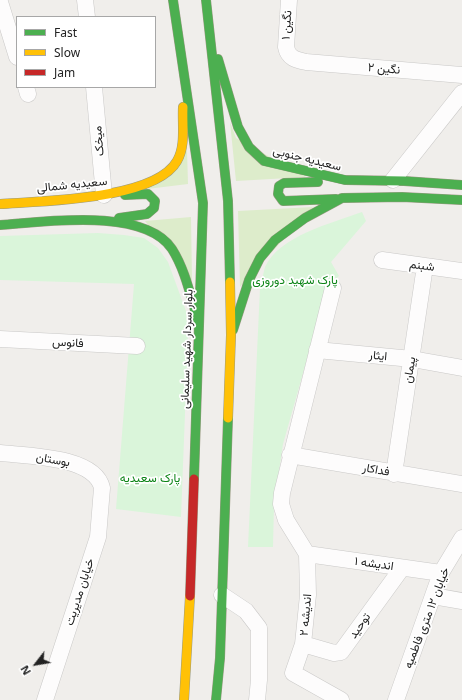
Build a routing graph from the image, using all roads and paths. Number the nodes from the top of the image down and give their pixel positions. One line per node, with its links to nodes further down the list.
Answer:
1 (85, 0): 6 (street)
2 (173, 0): 11 (main road, بلوار سردار شهید سلیمانی)
3 (206, 0): 7 (main road)
4 (289, 0): 9 (street, نگین ۱)
5 (0, 2): 8 (street)
6 (87, 16)
7 (210, 32): 14 (main road, سعیدیه جنوبی); 28 (main road)
8 (16, 54)
9 (306, 62): 10 (street, نگین ۲)
10 (462, 75)
11 (184, 82): 17 (main road, سعیدیه شمالی); 27 (main road, بلوار سردار شهید سلیمانی)
12 (94, 88): 17 (street, میخک)
13 (462, 93): 15 (street)
14 (345, 180): 15 (main road, سعیدیه جنوبی); 18 (main road)
15 (393, 180): 16 (main road, سعیدیه جنوبی)
16 (462, 185)
17 (104, 195): 20 (main road, سعیدیه شمالی); 21 (main road)
18 (342, 198): 19 (main road); 28 (main road)
19 (462, 200)
20 (0, 204)
21 (106, 219): 22 (main road); 27 (main road)
22 (0, 225)
23 (382, 260): 24 (street, شبنم)
24 (425, 266): 25 (street, شبنم); 32 (street, پیمان)
25 (462, 271)
26 (333, 288): 31 (street)
27 (200, 328): 48 (main road, بلوار سردار شهید سلیمانی)
28 (232, 335): 43 (main road)
29 (0, 340): 30 (street, فانوس)
30 (137, 346)
31 (317, 350): 32 (street, ایثار); 35 (street)
32 (412, 359): 33 (street, ایثار); 36 (street, پیمان)
33 (462, 368)
34 (0, 454): 37 (street, بوستان)
35 (290, 455): 36 (street, فداکار); 40 (street)
36 (394, 474): 38 (street, فداکار)
37 (101, 482): 47 (street, خیابان مدیریت)
38 (462, 484)
39 (462, 538): 42 (street, خیابان ۱۲ متری فاطمیه)
40 (307, 554): 41 (street, اندیشه ۱); 46 (street, اندیشه ۲)
41 (402, 568): 42 (street, اندیشه ۱); 46 (street, توحید)
42 (441, 573): 44 (street, خیابان ۱۲ متری فاطمیه)
43 (222, 595): 49 (main road); 50 (street)
44 (433, 596): 45 (street); 52 (street, خیابان ۱۲ متری فاطمیه)
45 (462, 601)
46 (303, 644): 51 (street, اندیشه ۲)
47 (44, 700)
48 (184, 700)
49 (216, 700)
50 (257, 700)
51 (341, 700)
52 (396, 700)

